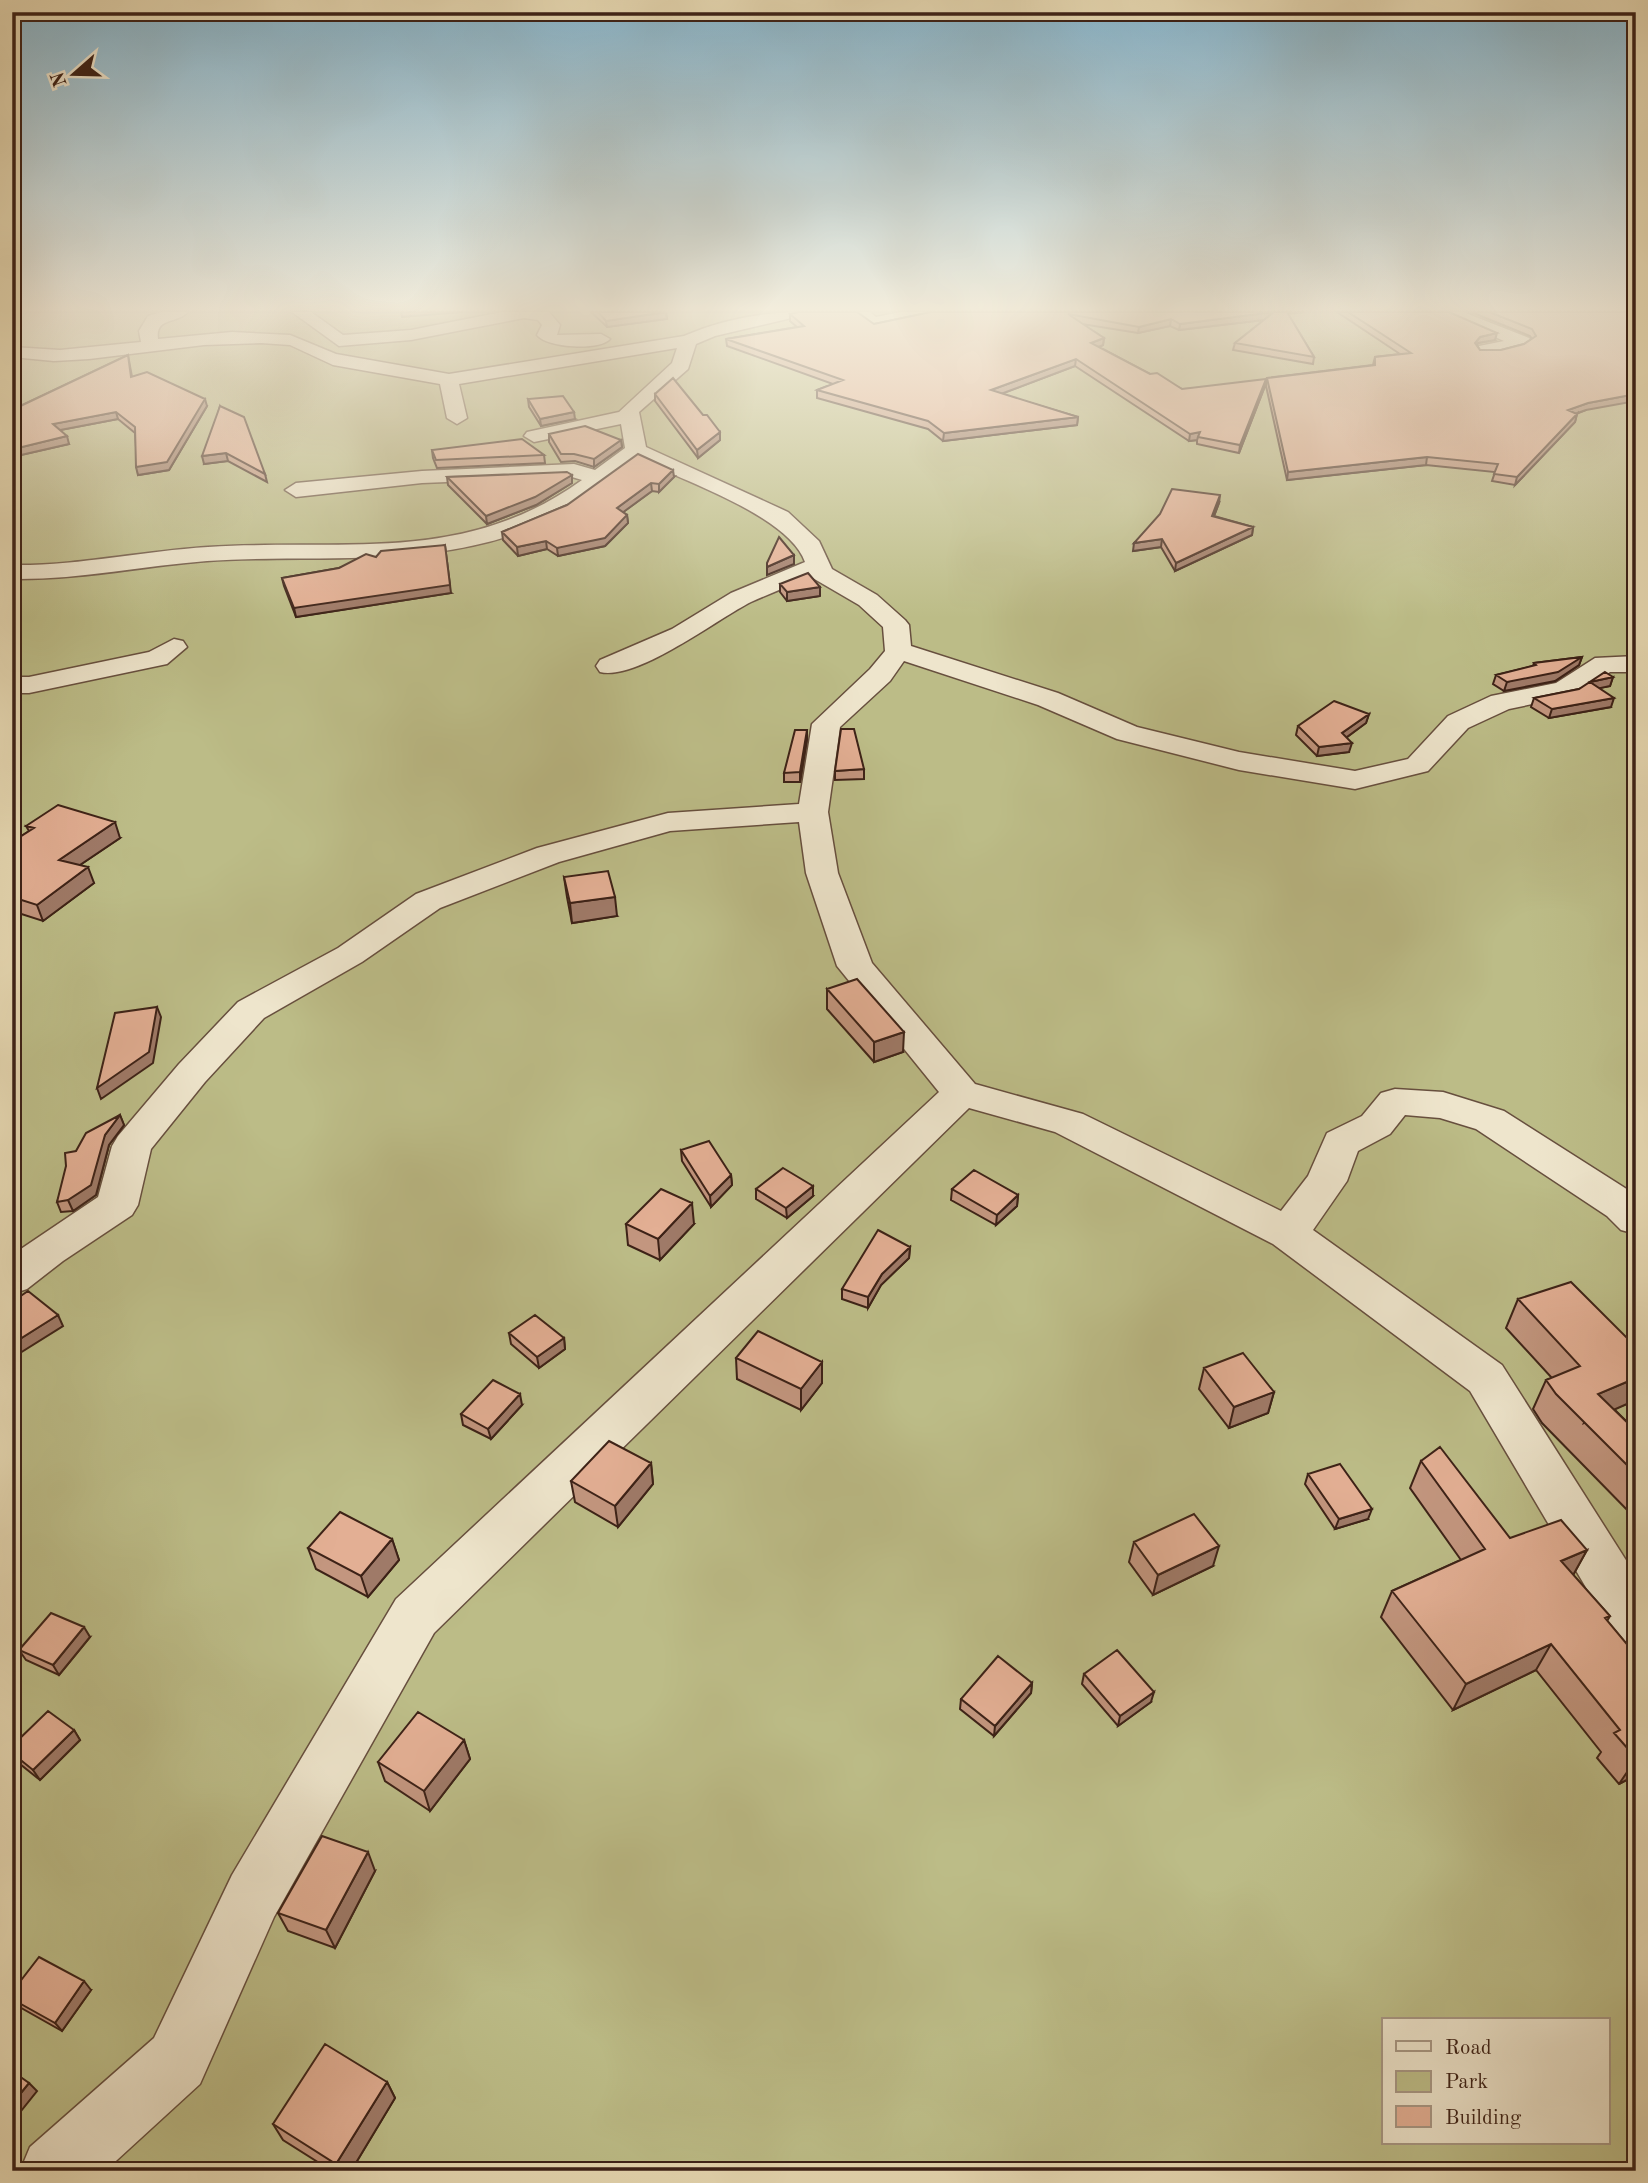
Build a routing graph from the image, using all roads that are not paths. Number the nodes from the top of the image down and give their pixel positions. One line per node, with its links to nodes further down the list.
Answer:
1 (456, 414): 3 (street)
2 (629, 414): 5 (street)
3 (457, 418)
4 (534, 436): 5 (street)
5 (627, 437): 8 (street); 10 (street)
6 (570, 450): 7 (street)
7 (419, 465)
8 (596, 478): 9 (street); 11 (street)
9 (296, 490)
10 (818, 565): 13 (street); 15 (street)
11 (12, 572)
12 (174, 647): 16 (street)
13 (898, 651): 14 (street); 17 (street)
14 (1636, 664)
15 (609, 666)
16 (12, 685)
17 (813, 812): 18 (street); 21 (street)
18 (961, 1093): 20 (street); 23 (street)
19 (1636, 1219): 20 (street)
20 (1288, 1233): 22 (street)
21 (12, 1278)
22 (1636, 1623)
23 (54, 2171)

